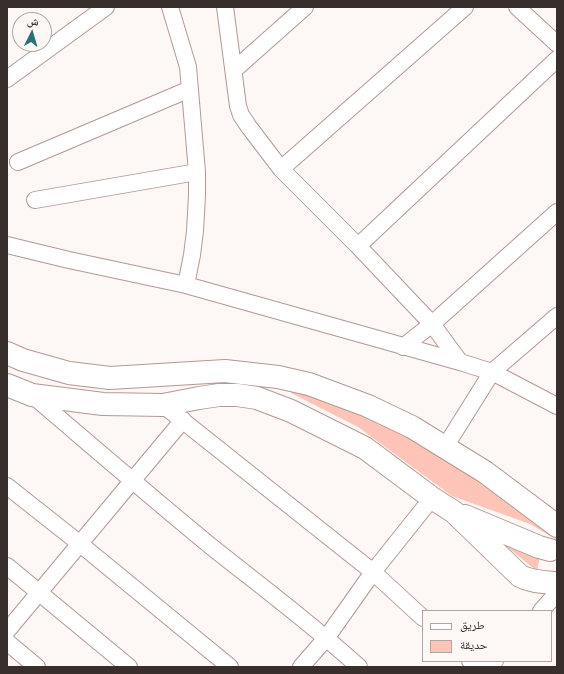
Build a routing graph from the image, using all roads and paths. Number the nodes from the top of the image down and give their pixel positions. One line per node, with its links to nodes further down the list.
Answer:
1 (106, 7): 10 (street)
2 (170, 7): 11 (street)
3 (225, 7): 9 (street)
4 (305, 7): 9 (street)
5 (465, 7): 13 (street)
6 (517, 7): 7 (street)
7 (557, 44)
8 (557, 59): 18 (street)
9 (234, 70): 13 (street)
10 (7, 79)
11 (190, 88): 12 (street); 14 (street)
12 (18, 162)
13 (281, 169): 18 (street)
14 (197, 172): 15 (street); 19 (street)
15 (35, 200)
16 (557, 212): 21 (street)
17 (7, 245): 19 (street)
18 (358, 246): 21 (street)
19 (186, 285): 22 (street)
20 (557, 316): 25 (street)
21 (432, 324): 22 (street); 24 (street)
22 (403, 347): 24 (street)
23 (7, 353): 31 (main road)
24 (460, 362): 25 (street)
25 (492, 372): 29 (street); 31 (street)
26 (7, 385): 27 (main road)
27 (32, 395): 28 (main road); 32 (street)
28 (163, 405): 30 (street); 34 (main road)
29 (557, 406)
30 (183, 420): 32 (street); 40 (street)
31 (445, 448): 36 (main road)
32 (132, 481): 37 (street); 46 (street)
33 (7, 486): 37 (street)
34 (432, 498): 35 (main road); 40 (street)
35 (454, 512): 38 (main road); 41 (main road)
36 (557, 526)
37 (79, 543): 42 (street); 50 (street)
38 (554, 547): 41 (main road)
39 (7, 566): 42 (street)
40 (373, 572): 44 (street); 46 (street)
41 (557, 587): 43 (street)
42 (39, 593): 45 (street); 49 (street)
43 (542, 610)
44 (422, 617)
45 (7, 631)
46 (327, 638): 51 (street); 52 (street)
47 (7, 642): 48 (street)
48 (37, 667)
49 (129, 667)
50 (230, 667)
51 (301, 667)
52 (358, 667)

